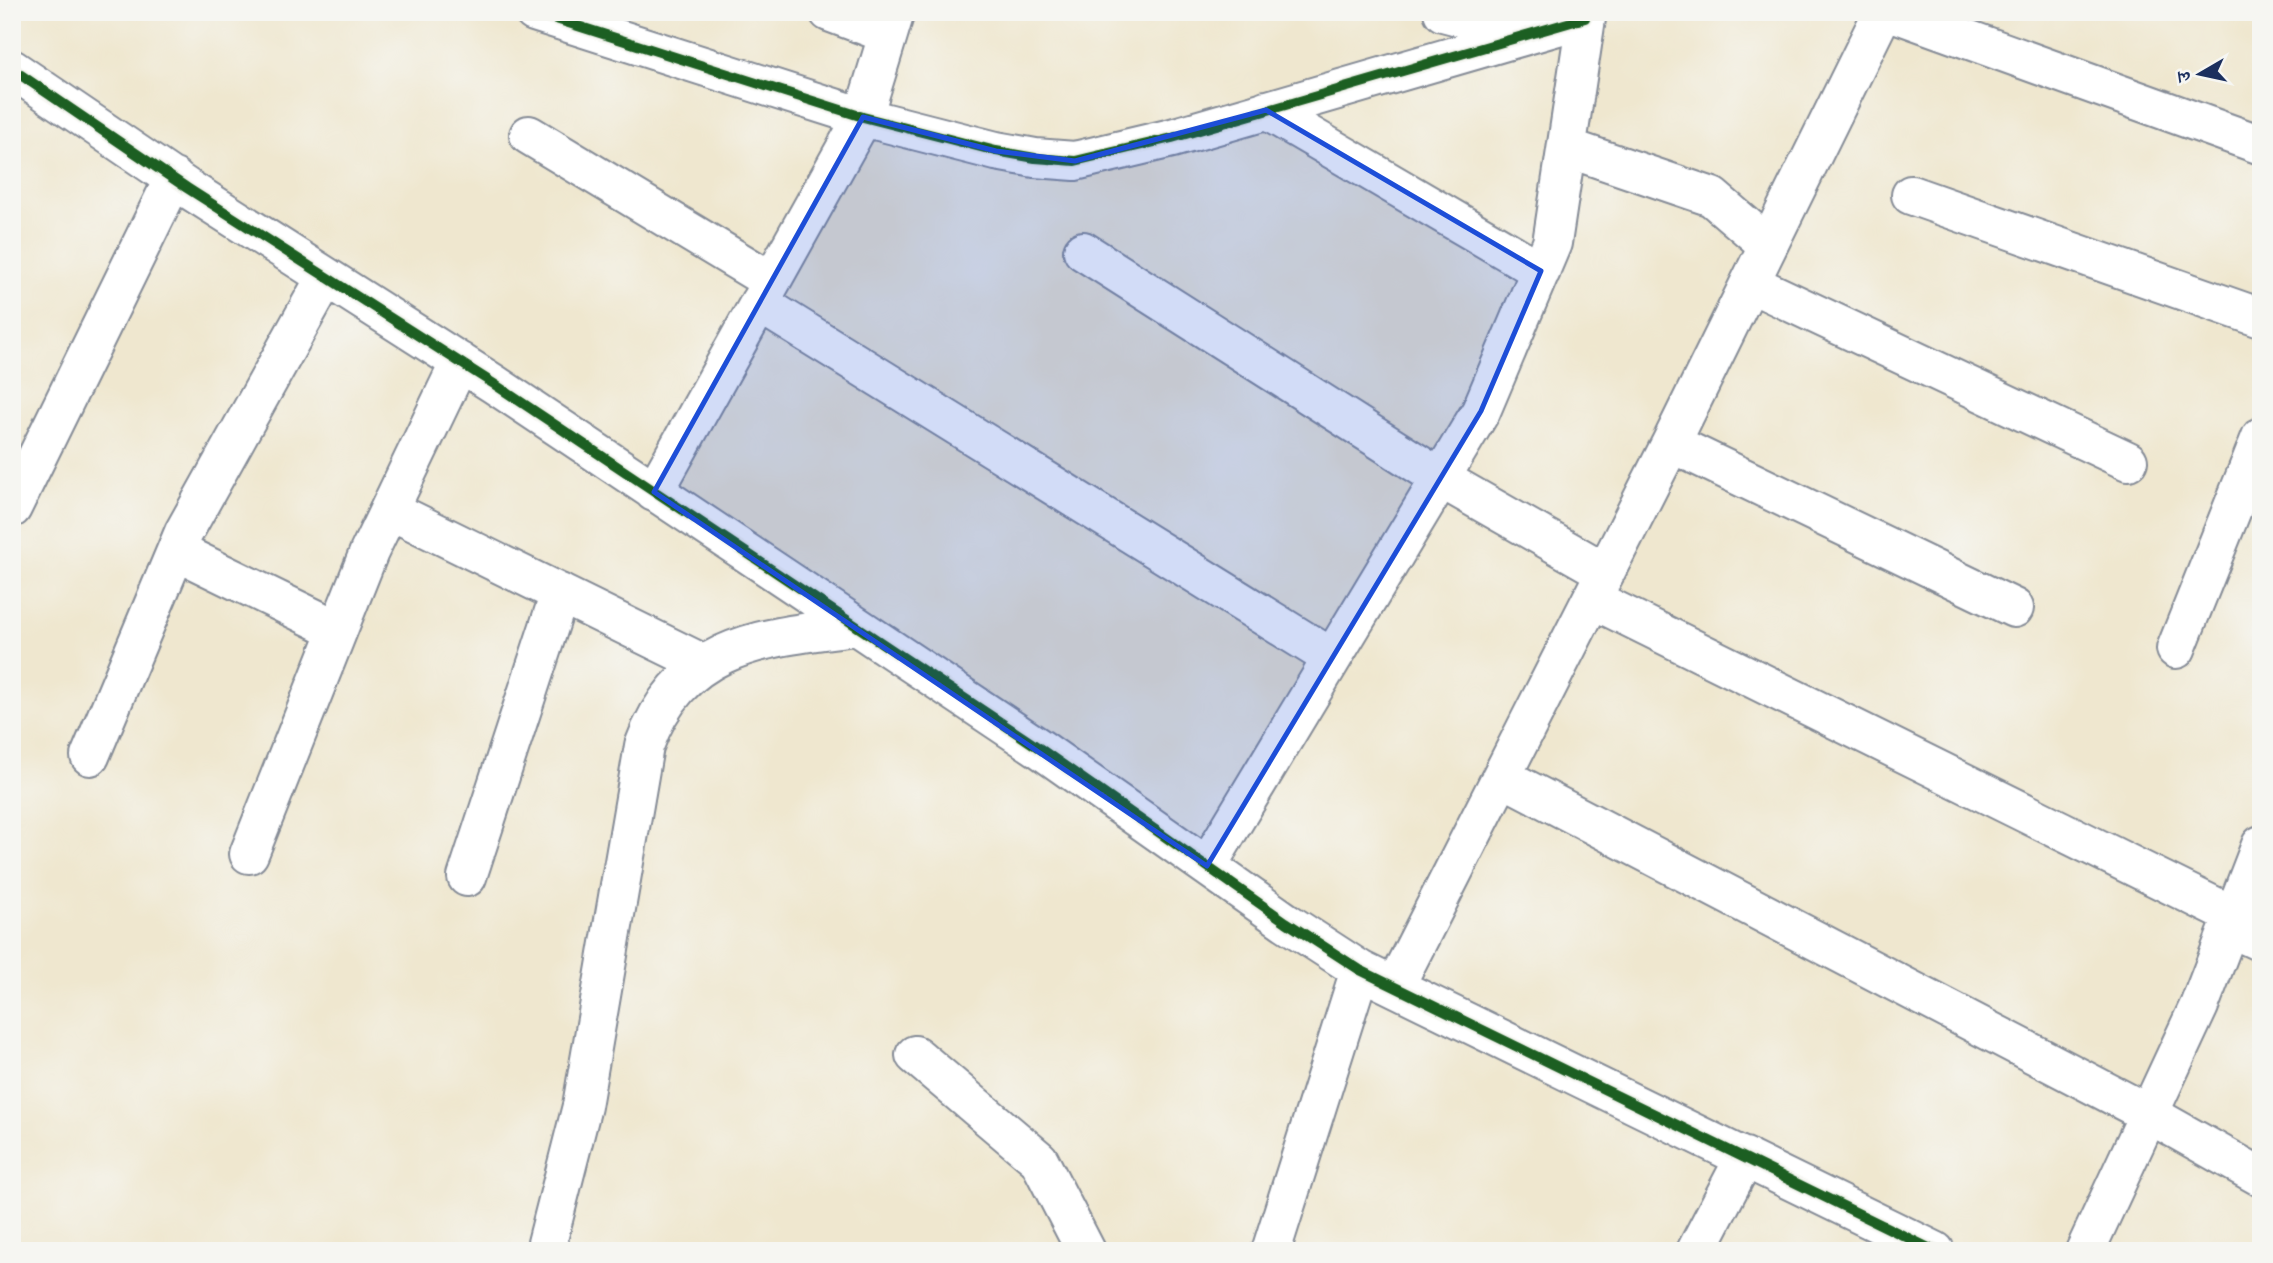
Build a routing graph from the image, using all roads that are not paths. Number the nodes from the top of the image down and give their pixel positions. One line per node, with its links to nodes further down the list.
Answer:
1 (534, 12): 8 (street)
2 (829, 12): 7 (street)
3 (1443, 12): 9 (street)
4 (1883, 12): 18 (street)
5 (1892, 12): 14 (street)
6 (1586, 15): 9 (street); 15 (street)
7 (892, 23): 12 (street)
8 (624, 26): 12 (street)
9 (1527, 34): 11 (street)
10 (12, 69): 16 (street)
11 (1266, 110): 12 (street); 20 (street)
12 (863, 117): 23 (street)
13 (530, 135): 23 (street)
14 (2261, 145)
15 (1568, 148): 18 (street); 20 (street)
16 (174, 178): 21 (street); 31 (street)
17 (1912, 195): 24 (street)
18 (1768, 246): 22 (street)
19 (1083, 251): 29 (street)
20 (1541, 271): 29 (street)
21 (326, 277): 25 (street); 33 (street)
22 (1750, 283): 27 (street); 28 (street)
23 (765, 292): 30 (street); 40 (street)
24 (2261, 317)
25 (460, 362): 30 (street); 32 (street)
26 (2261, 437): 39 (street)
27 (1671, 443): 34 (street); 36 (street)
28 (2128, 461)
29 (1440, 478): 34 (street); 40 (street)
30 (654, 492): 37 (street)
31 (12, 508)
32 (390, 510): 35 (street); 38 (street)
33 (176, 551): 38 (street); 42 (street)
34 (1598, 585): 43 (street); 48 (street)
35 (560, 593): 41 (street); 47 (street)
36 (2014, 608)
37 (855, 626): 41 (street); 46 (street)
38 (338, 630): 45 (street)
39 (2176, 649)
40 (1332, 658): 46 (street)
41 (704, 664): 55 (street)
42 (90, 756)
43 (1502, 777): 50 (street); 52 (street)
44 (2261, 845): 48 (street)
45 (249, 854)
46 (1207, 866): 49 (street)
47 (467, 877)
48 (2241, 929): 52 (street)
49 (1360, 970): 50 (street); 57 (street)
50 (1395, 986): 53 (street)
51 (915, 1055): 56 (street)
52 (2148, 1114): 54 (street); 60 (street)
53 (1745, 1157): 58 (street); 59 (street)
54 (2261, 1177)
55 (545, 1251)
56 (1086, 1251)
57 (1271, 1251)
58 (1696, 1251)
59 (1936, 1251)
60 (2085, 1251)

